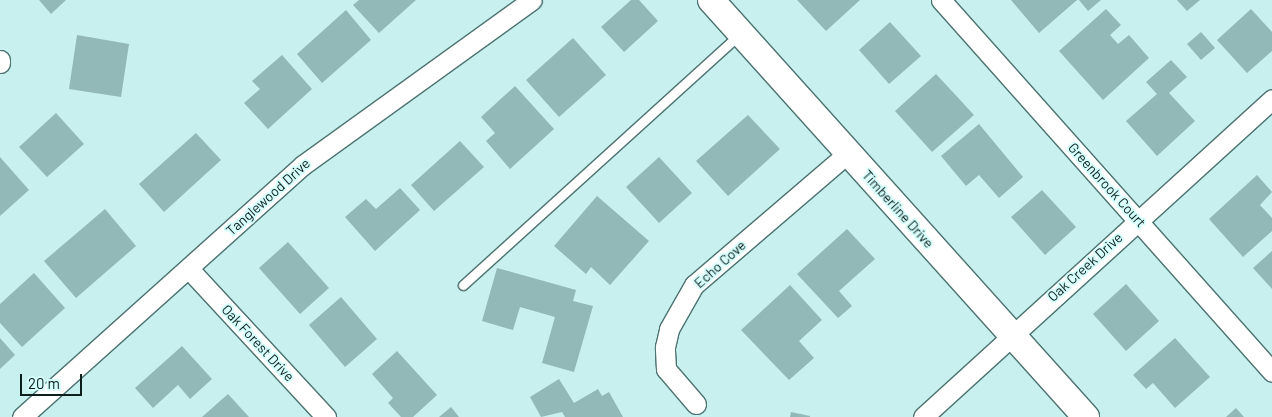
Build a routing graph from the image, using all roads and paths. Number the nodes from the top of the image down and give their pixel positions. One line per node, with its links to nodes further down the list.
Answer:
1 (532, 0): 8 (street, Tanglewood Drive)
2 (711, 0): 4 (street, Timberline Drive)
3 (941, 0): 7 (street, Greenbrook Court)
4 (741, 34): 6 (street, Timberline Drive); 9 (lane)
5 (1272, 99): 7 (street, Oak Creek Drive)
6 (848, 153): 10 (street, Timberline Drive); 12 (street, Echo Cove)
7 (1138, 220): 10 (street, Oak Creek Drive); 11 (street, Greenbrook Court)
8 (189, 269): 13 (street, Tanglewood Drive); 14 (street, Oak Forest Drive)
9 (463, 285)
10 (1010, 334): 15 (street, Oak Creek Drive); 16 (street, Timberline Drive)
11 (1272, 372)
12 (696, 404)
13 (22, 417)
14 (326, 417)
15 (923, 417)
16 (1086, 417)

